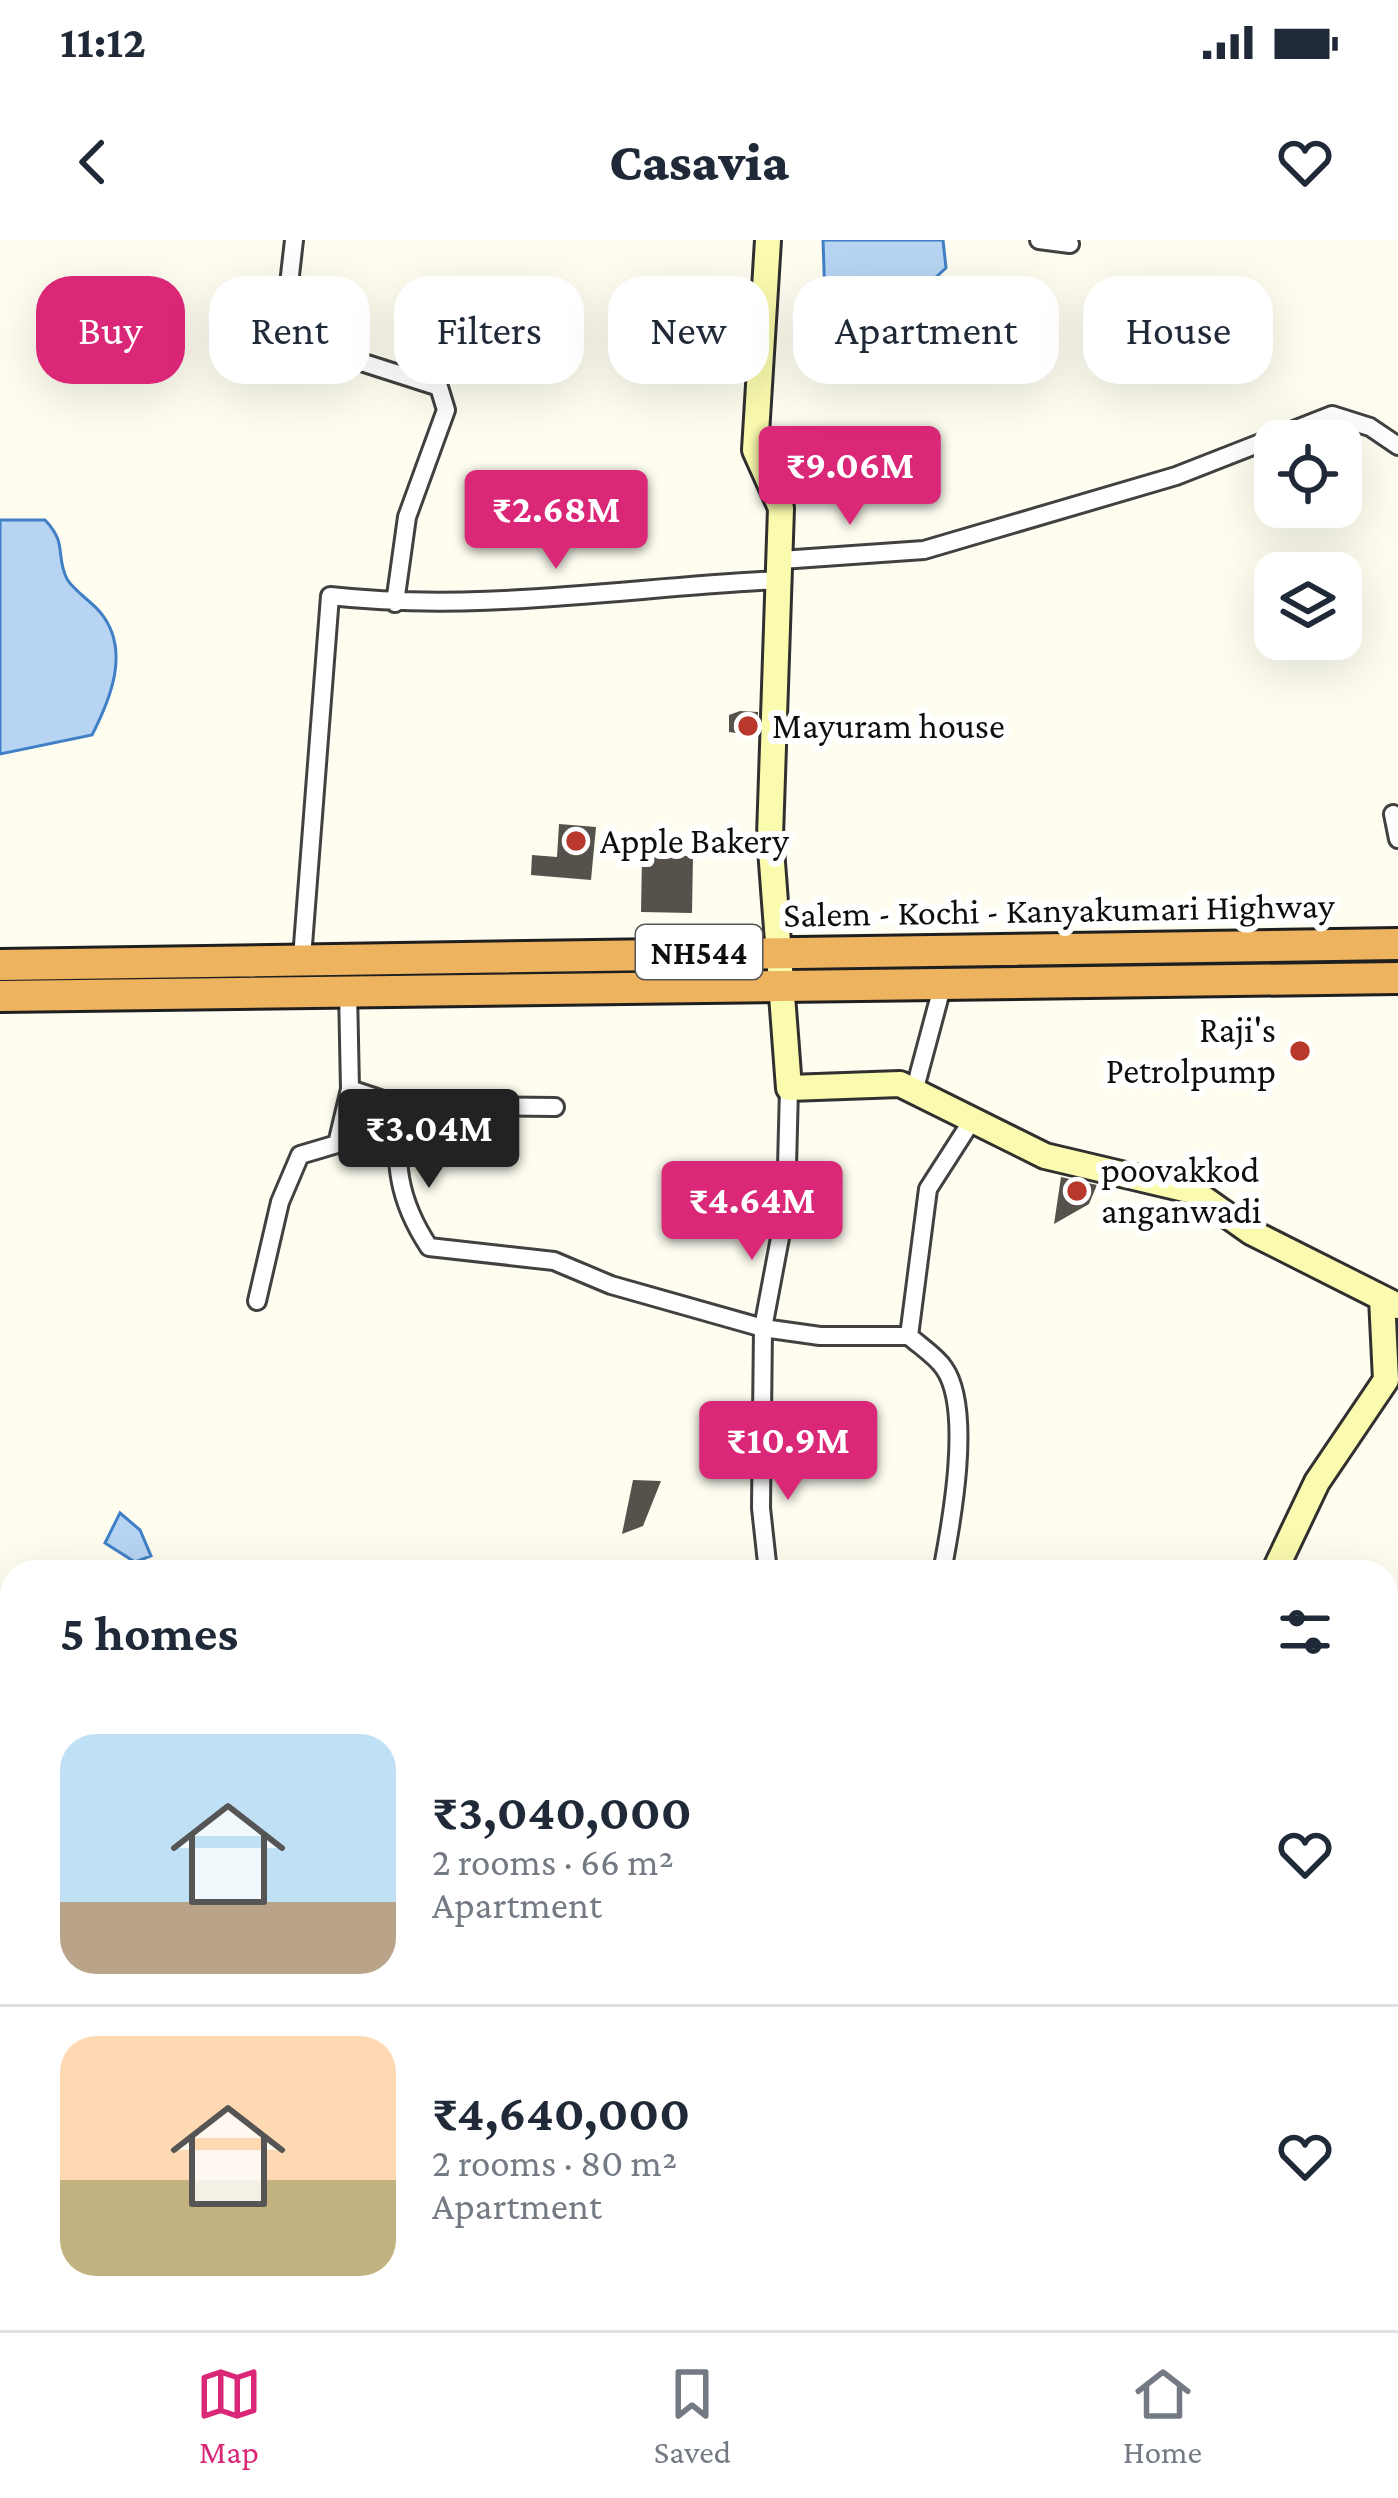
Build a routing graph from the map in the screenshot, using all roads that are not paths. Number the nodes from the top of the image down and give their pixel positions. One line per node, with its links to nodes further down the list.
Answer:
1 (294, 240): 7 (street)
2 (768, 240): 6 (street)
3 (1039, 240): 4 (street)
4 (1070, 244)
5 (1398, 446): 6 (street)
6 (780, 570): 7 (street); 13 (street)
7 (394, 603): 11 (street)
8 (1393, 814): 9 (street)
9 (1398, 839)
10 (1398, 944): 13 (highway, Salem - Kochi - Kanyakumari Highway / NH544)
11 (302, 958): 12 (highway, Salem - Kochi - Kanyakumari Highway / NH544); 13 (highway, Salem - Kochi - Kanyakumari Highway / NH544)
12 (0, 965)
13 (781, 967): 15 (highway, Salem - Kochi - Kanyakumari Highway / NH544); 16 (highway, Salem - Kochi - Kanyakumari Highway / NH544); 18 (street)
14 (1398, 978): 15 (highway, Salem - Kochi - Kanyakumari Highway / NH544)
15 (944, 980): 20 (street)
16 (348, 990): 17 (highway, Salem - Kochi - Kanyakumari Highway / NH544); 19 (street)
17 (0, 996)
18 (789, 1088): 20 (street); 26 (street)
19 (350, 1089): 21 (street); 24 (street)
20 (914, 1092): 23 (street)
21 (398, 1105): 22 (street); 26 (street)
22 (555, 1107)
23 (971, 1122): 25 (street); 27 (street)
24 (257, 1301)
25 (1390, 1302): 30 (street)
26 (764, 1328): 27 (street); 28 (street)
27 (909, 1336): 29 (street)
28 (767, 1560)
29 (943, 1560)
30 (1280, 1560)

